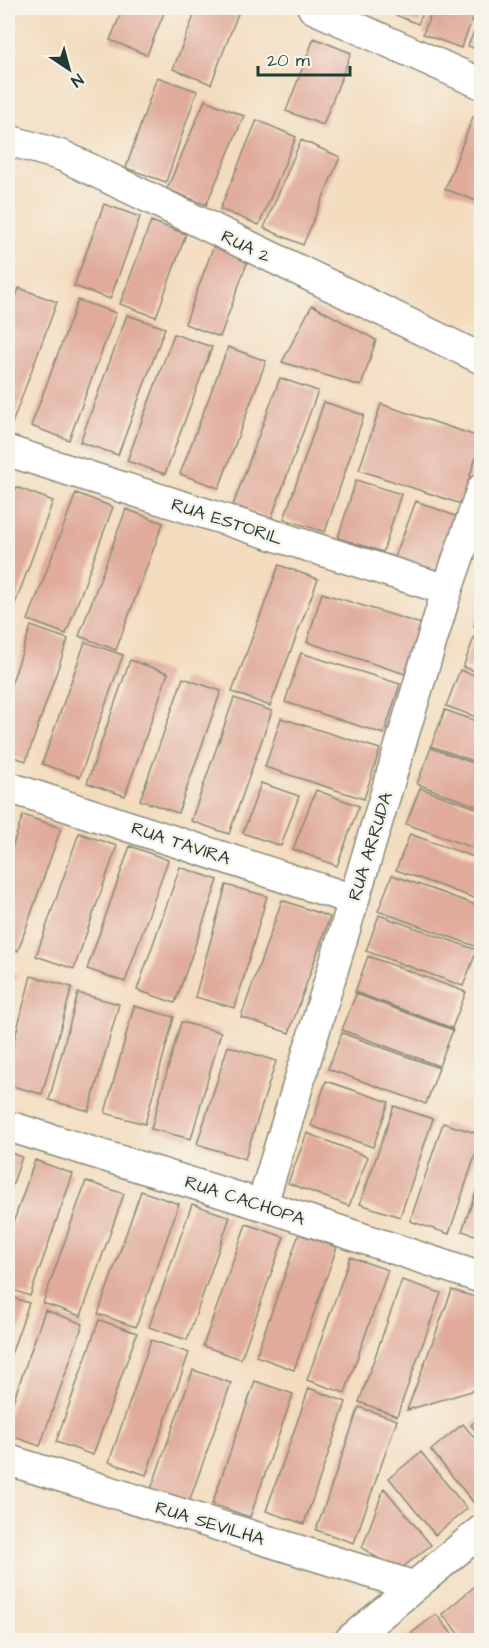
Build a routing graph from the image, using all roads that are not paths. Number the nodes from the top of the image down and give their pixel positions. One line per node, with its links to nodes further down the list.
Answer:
1 (314, 8): 2 (street)
2 (482, 84)
3 (8, 140): 4 (street, RUA 2)
4 (482, 359)
5 (8, 451): 7 (street, RUA ESTORIL)
6 (482, 489): 7 (street, RUA ARRUDA)
7 (447, 590): 9 (street, RUA ARRUDA)
8 (8, 787): 9 (street, RUA TAVIRA)
9 (354, 900): 11 (street, RUA ARRUDA)
10 (8, 1126): 11 (street, RUA CACHOPA)
11 (262, 1204): 12 (street, RUA CACHOPA)
12 (482, 1278)
13 (8, 1460): 15 (street, RUA SEVILHA)
14 (482, 1530): 15 (street)
15 (413, 1586): 16 (street)
16 (350, 1641)

